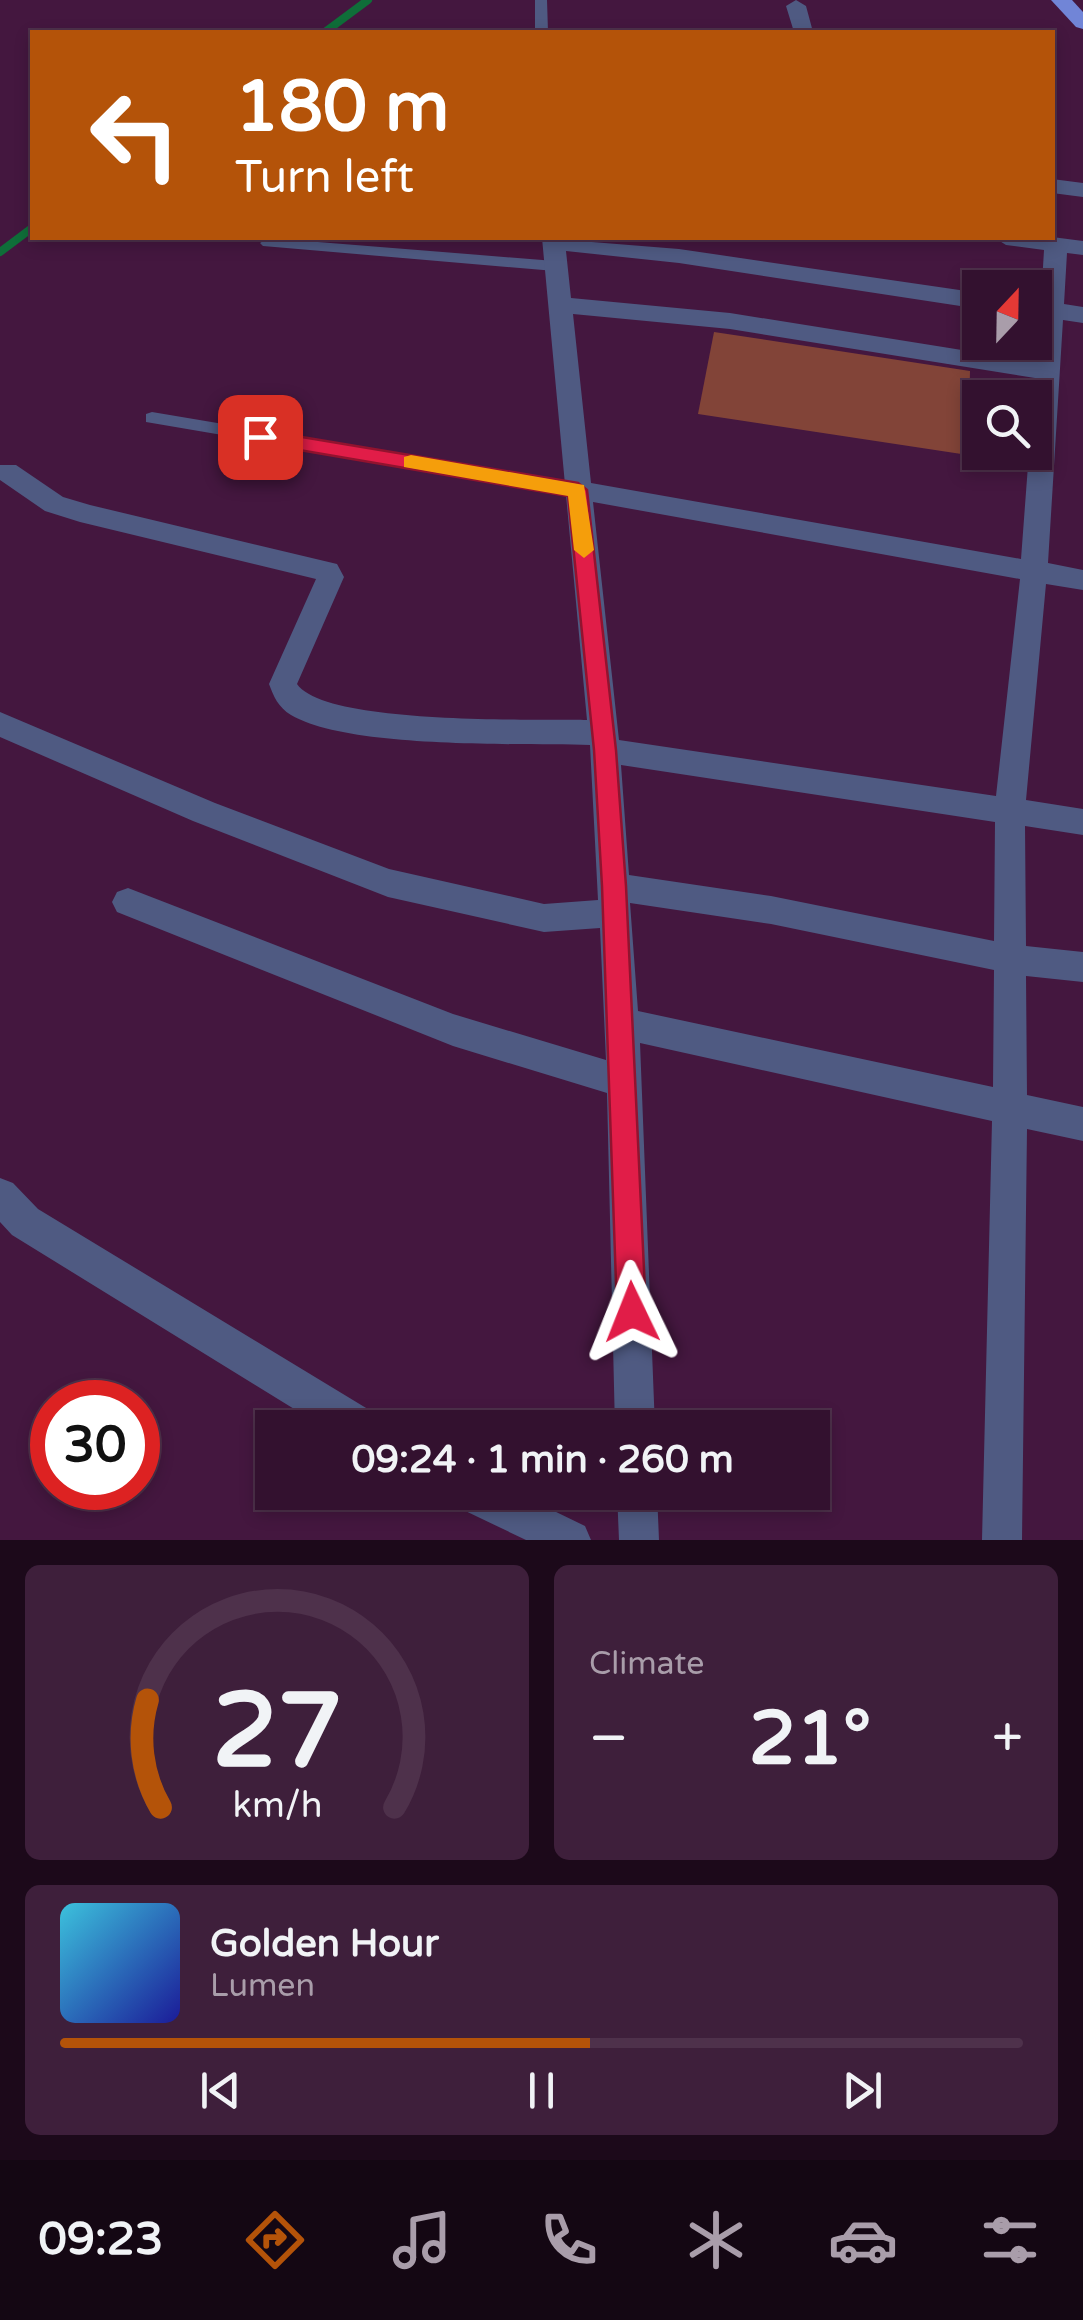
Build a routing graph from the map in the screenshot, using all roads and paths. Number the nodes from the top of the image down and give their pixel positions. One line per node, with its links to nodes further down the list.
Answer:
1 (541, 0): 5 (lane)
2 (1061, 0): 4 (main road)
3 (796, 6): 6 (street)
4 (1083, 23)
5 (542, 30)
6 (803, 30)
7 (1055, 186): 8 (street)
8 (1083, 190)
9 (1020, 240): 11 (street)
10 (268, 243): 12 (lane)
11 (1069, 247): 15 (street)
12 (554, 248): 13 (street); 14 (street)
13 (962, 298)
14 (559, 305): 16 (street); 19 (street)
15 (1056, 311): 16 (street)
16 (1048, 372): 20 (street)
17 (152, 418): 19 (lane)
18 (7, 472): 23 (street)
19 (578, 490): 20 (street); 23 (street)
20 (1034, 572): 21 (street); 24 (street)
21 (1083, 580)
22 (0, 724): 26 (street)
23 (604, 741): 24 (street); 26 (street)
24 (1010, 810): 25 (street); 28 (street)
25 (1083, 822)
26 (615, 900): 28 (street); 30 (street)
27 (128, 902): 31 (street)
28 (1010, 959): 29 (street); 32 (street)
29 (1083, 967)
30 (622, 1022): 31 (street); 32 (street)
31 (624, 1082): 36 (street)
32 (1010, 1108): 33 (street); 41 (street)
33 (1083, 1124)
34 (0, 1196): 35 (street)
35 (333, 1410)
36 (634, 1410)
37 (508, 1510): 39 (street)
38 (637, 1510): 40 (street)
39 (572, 1540)
40 (638, 1540)
41 (1002, 1540)

